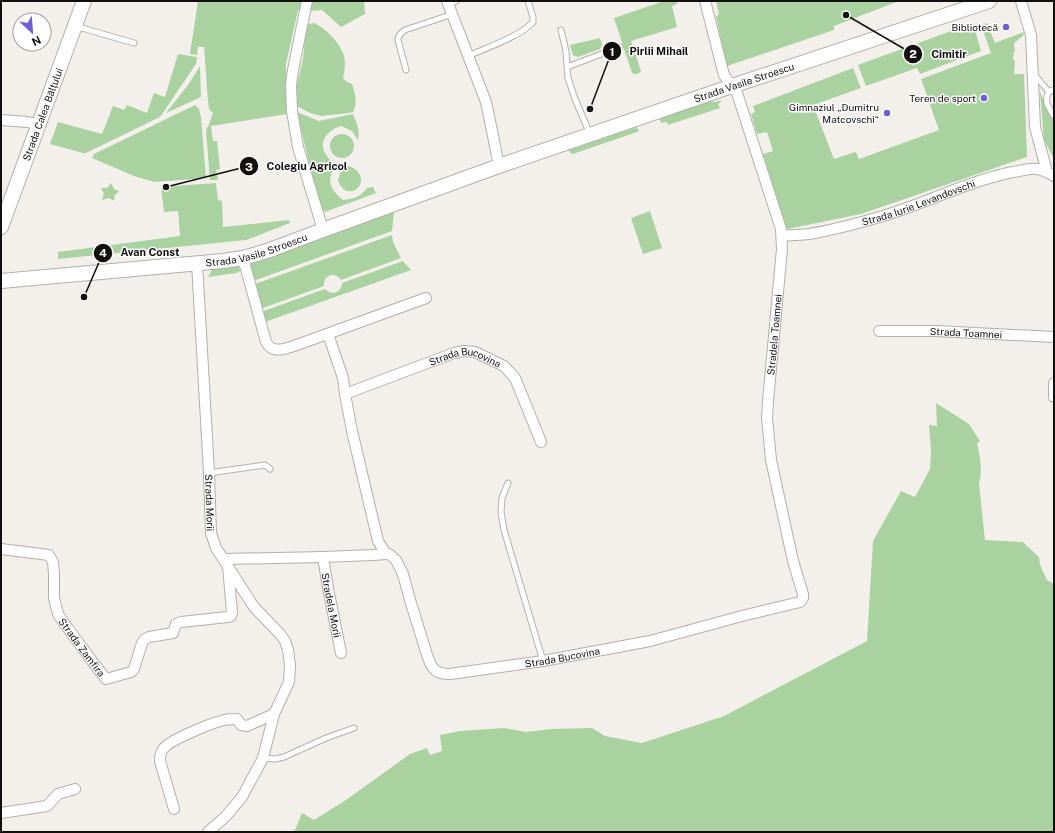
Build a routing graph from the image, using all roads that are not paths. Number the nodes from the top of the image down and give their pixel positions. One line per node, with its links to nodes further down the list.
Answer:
1 (84, 1): 8 (main road, Strada Calea Bălțului)
2 (307, 1): 25 (street)
3 (528, 1): 12 (lane)
4 (706, 1): 16 (street, Stradela Toamnei)
5 (989, 1): 16 (main road, Strada Vasile Stroescu)
6 (1021, 1): 15 (street)
7 (451, 5): 12 (street); 14 (lane)
8 (75, 26): 10 (lane); 20 (main road, Strada Calea Bălțului)
9 (561, 30): 13 (lane)
10 (134, 43)
11 (620, 47): 13 (lane)
12 (468, 56): 22 (street)
13 (567, 67): 21 (lane)
14 (406, 70)
15 (1033, 74): 17 (lane); 23 (street)
16 (732, 86): 21 (main road, Strada Vasile Stroescu); 26 (street, Stradela Toamnei)
17 (1051, 90): 18 (lane)
18 (1054, 116)
19 (1, 120): 20 (street)
20 (38, 125): 24 (main road, Strada Calea Bălțului)
21 (591, 135): 22 (main road, Strada Vasile Stroescu)
22 (499, 166): 25 (main road, Strada Vasile Stroescu)
23 (1050, 174): 26 (street, Strada Iurie Levandovschi)
24 (1, 227)
25 (322, 230): 27 (main road, Strada Vasile Stroescu)
26 (782, 236): 45 (street, Stradela Toamnei)
27 (243, 258): 28 (main road, Strada Vasile Stroescu); 32 (street)
28 (197, 263): 29 (main road, Strada Vasile Stroescu); 39 (street, Strada Morii)
29 (1, 281)
30 (426, 298): 32 (street)
31 (879, 331): 33 (street, Strada Toamnei)
32 (328, 334): 35 (street, Strada Bucovina)
33 (1054, 337)
34 (1054, 383): 36 (street)
35 (345, 394): 37 (street, Strada Bucovina); 42 (street, Strada Bucovina)
36 (1054, 397)
37 (541, 442)
38 (270, 469): 39 (lane)
39 (209, 473): 44 (street, Strada Morii)
40 (508, 483): 47 (lane)
41 (1, 549): 44 (street, Strada Zamfira)
42 (386, 554): 43 (street); 47 (street, Strada Bucovina)
43 (323, 557): 44 (street); 46 (street, Stradela Morii)
44 (226, 562): 48 (street, Strada Morii)
45 (802, 588): 47 (street, Strada Bucovina)
46 (341, 653)
47 (543, 661)
48 (274, 714): 50 (street, Strada Morii); 52 (street)
49 (354, 728): 50 (lane)
50 (263, 758): 54 (street, Strada Morii)
51 (75, 789): 53 (street)
52 (174, 809)
53 (1, 813)
54 (208, 832)

